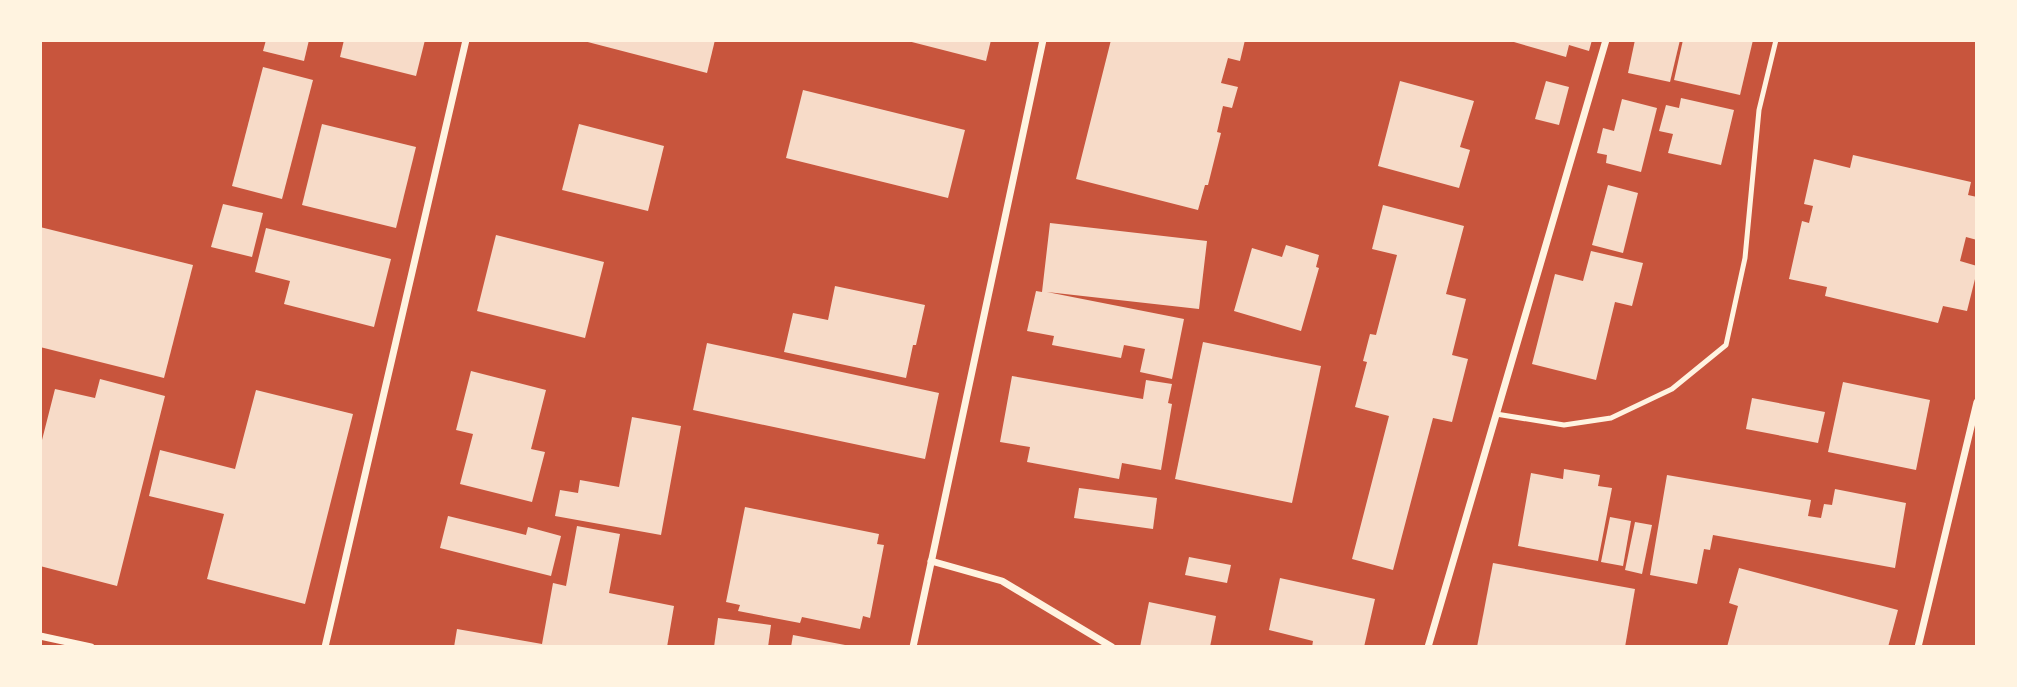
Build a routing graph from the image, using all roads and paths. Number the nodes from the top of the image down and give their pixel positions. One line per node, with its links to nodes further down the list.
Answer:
1 (466, 40): 10 (street)
2 (1043, 40): 7 (street)
3 (1606, 40): 6 (street)
4 (1776, 40): 6 (lane)
5 (1977, 402): 14 (street)
6 (1496, 414): 13 (street)
7 (931, 561): 11 (street); 12 (street)
8 (40, 636): 9 (street)
9 (91, 647)
10 (325, 647)
11 (912, 647)
12 (1112, 647)
13 (1428, 647)
14 (1918, 647)

